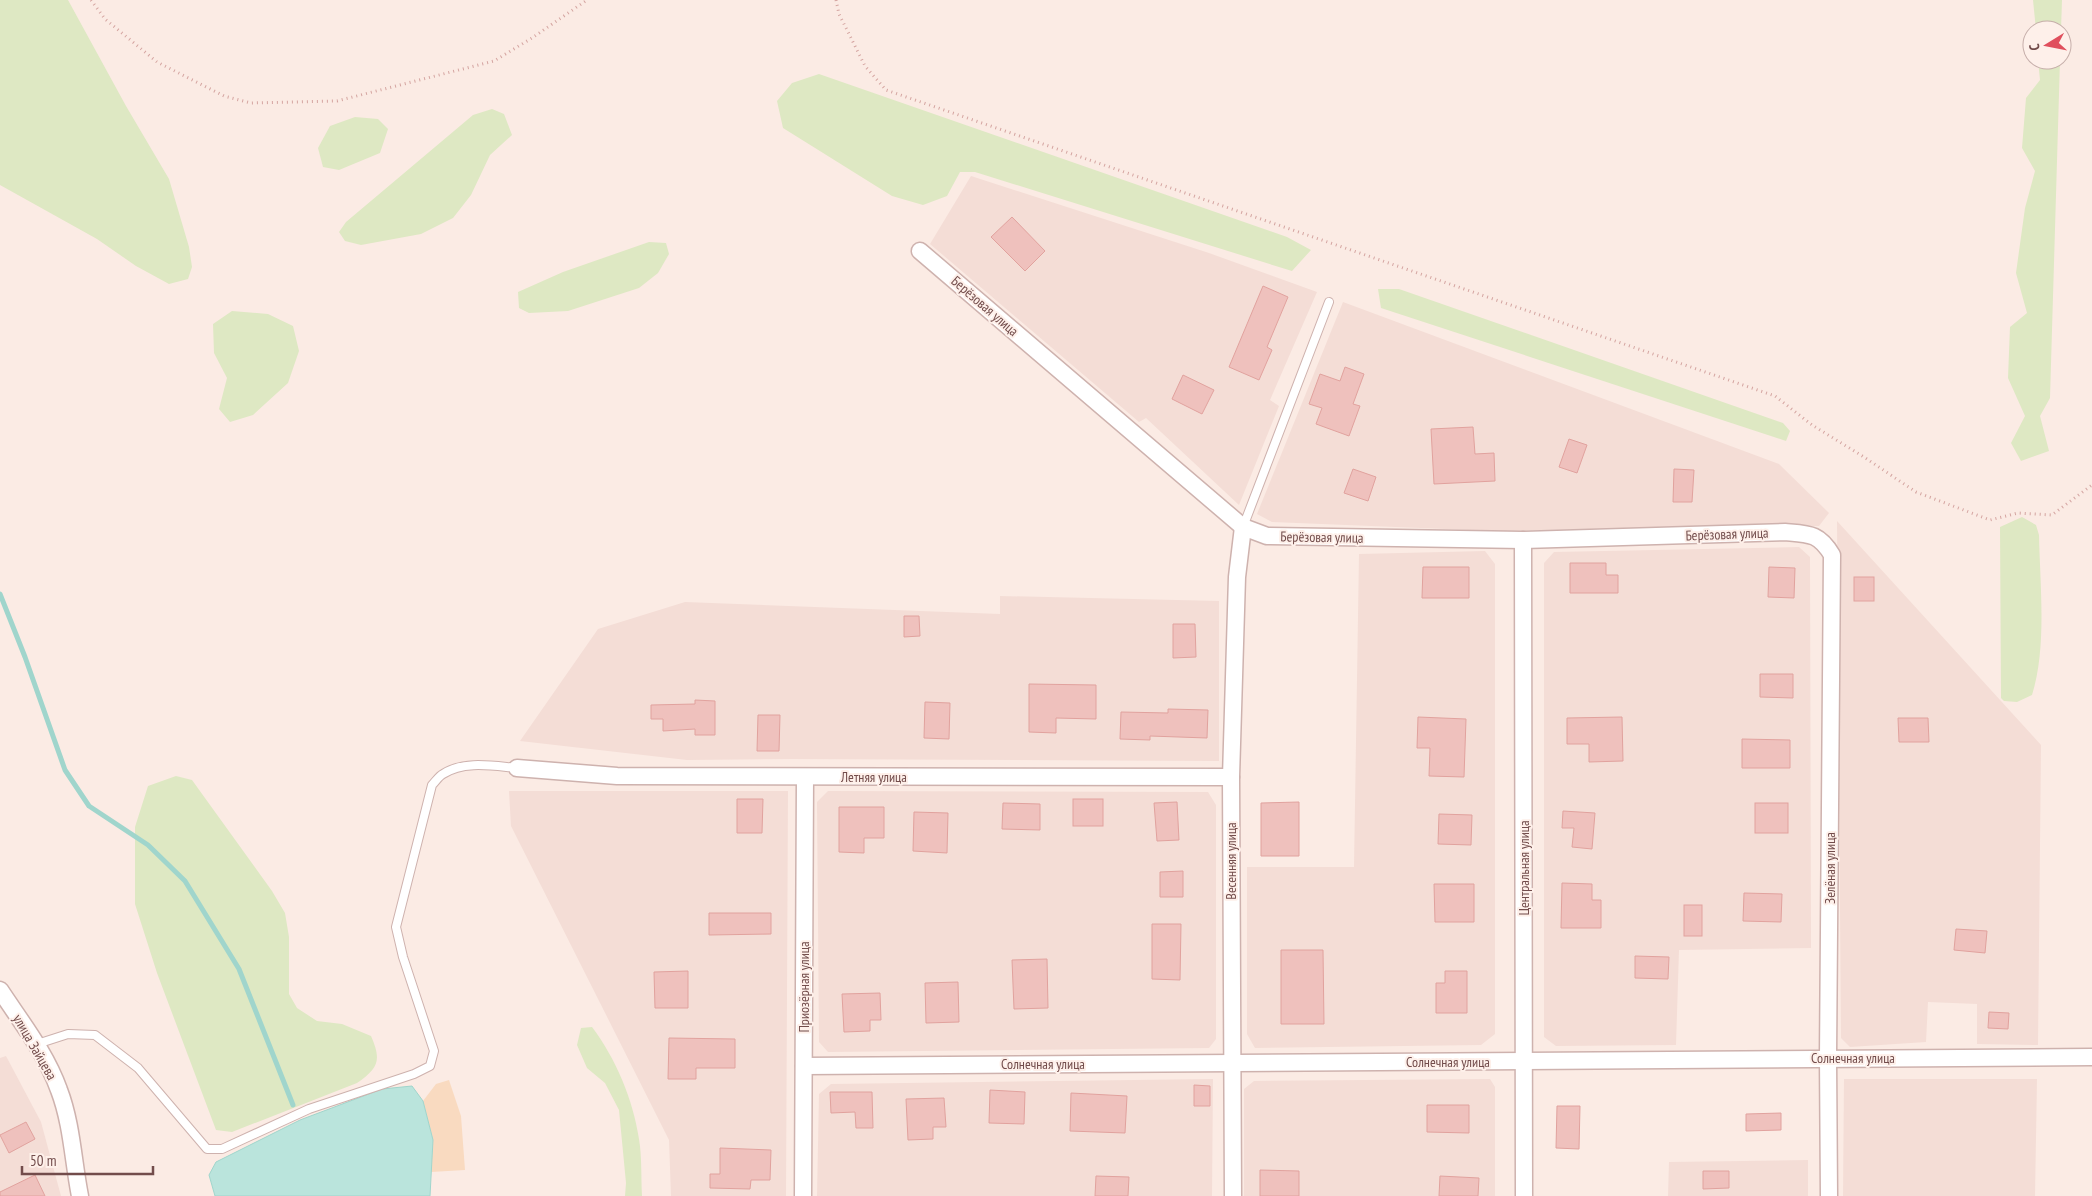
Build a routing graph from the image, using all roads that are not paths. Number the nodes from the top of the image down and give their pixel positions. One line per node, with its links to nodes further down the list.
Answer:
1 (920, 251): 3 (street, Берёзовая улица)
2 (1329, 302): 3 (lane)
3 (1243, 527): 4 (street, Берёзовая улица); 8 (street, Весенняя улица)
4 (1523, 540): 5 (street, Берёзовая улица); 13 (street, Центральная улица)
5 (1825, 542): 12 (street, Зелёная улица)
6 (517, 768): 7 (street, Летняя улица); 10 (lane)
7 (805, 777): 8 (street, Летняя улица); 15 (street, Приозёрная улица)
8 (1231, 777): 14 (street, Весенняя улица)
9 (0, 990): 10 (street, улица Зайцева)
10 (37, 1044): 16 (street, улица Зайцева)
11 (2092, 1057): 12 (street, Солнечная улица)
12 (1828, 1058): 13 (street, Солнечная улица); 20 (street, Зелёная улица)
13 (1524, 1062): 14 (street, Солнечная улица); 19 (street, Центральная улица)
14 (1232, 1063): 15 (street, Солнечная улица); 18 (street, Весенняя улица)
15 (804, 1066): 17 (street, Приозёрная улица)
16 (80, 1196)
17 (804, 1196)
18 (1233, 1196)
19 (1524, 1196)
20 (1829, 1196)

